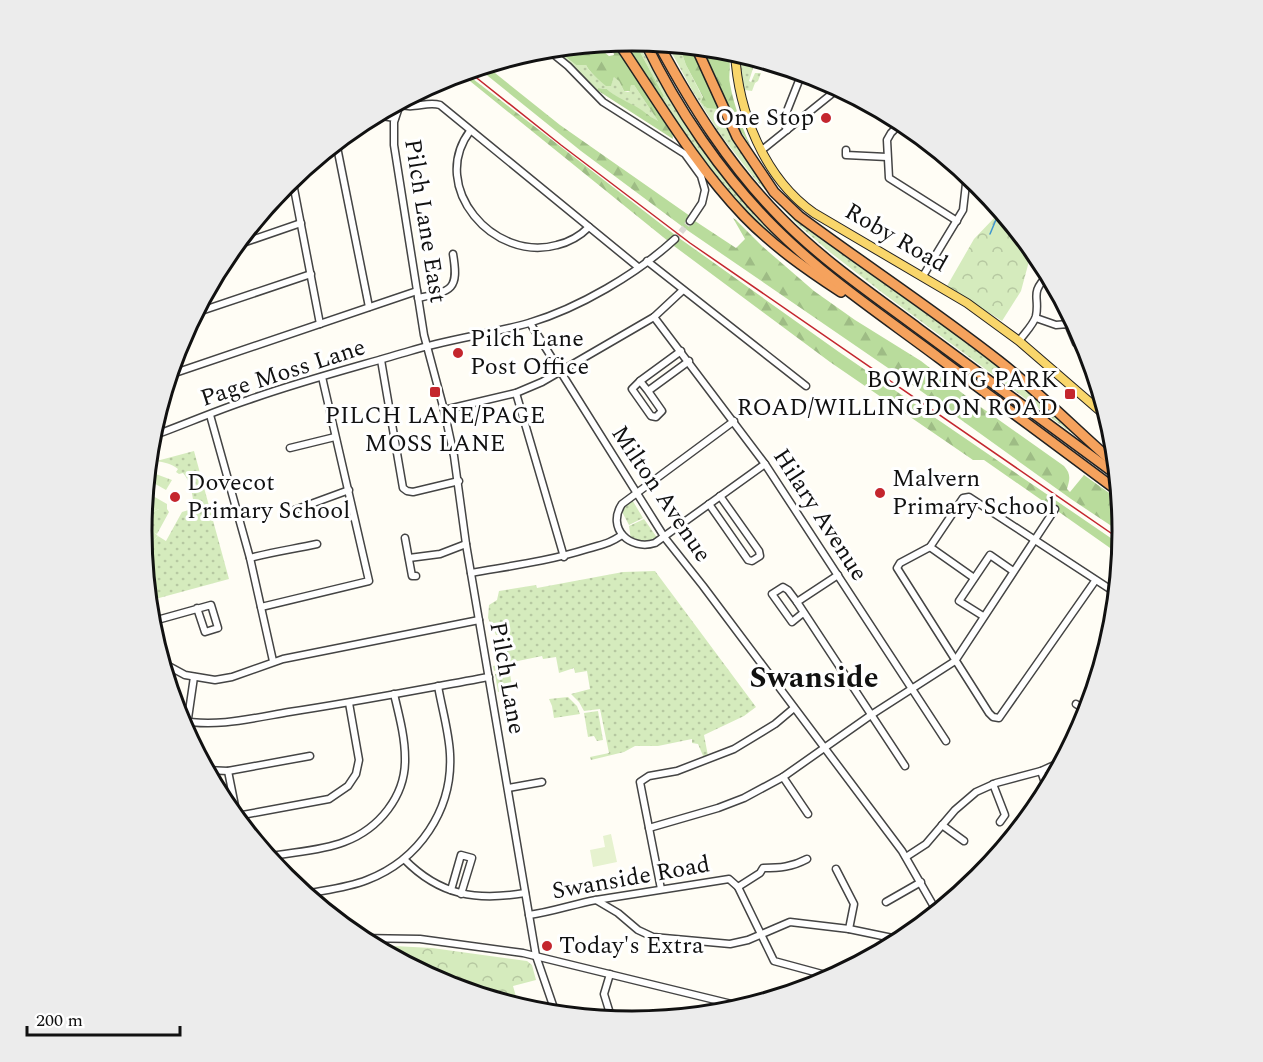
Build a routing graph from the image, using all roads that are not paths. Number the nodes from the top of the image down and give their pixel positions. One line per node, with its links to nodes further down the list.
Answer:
1 (624, 51): 48 (highway)
2 (650, 52): 48 (highway)
3 (663, 52): 65 (highway)
4 (700, 56): 63 (highway)
5 (557, 57): 22 (street)
6 (735, 62): 16 (main road, Roby Road)
7 (799, 81): 14 (street)
8 (830, 95): 14 (street)
9 (409, 106): 13 (street)
10 (397, 112): 12 (street, Pilch Lane East)
11 (389, 117): 12 (street)
12 (395, 118): 35 (street, Pilch Lane East)
13 (470, 130): 25 (street); 25 (street)
14 (787, 130): 16 (street)
15 (894, 130): 19 (street)
16 (762, 150): 32 (main road, Roby Road)
17 (846, 150): 19 (street)
18 (338, 151): 36 (street)
19 (887, 157): 23 (street)
20 (967, 188): 23 (street)
21 (294, 190): 24 (street)
22 (690, 221)
23 (957, 221): 32 (street)
24 (301, 223): 27 (street); 31 (street)
25 (589, 226): 30 (street)
26 (675, 239): 29 (street, Page Moss Lane)
27 (250, 241)
28 (453, 254): 35 (street)
29 (647, 261): 30 (street, Page Moss Lane); 34 (street)
30 (638, 267): 40 (street, Page Moss Lane)
31 (311, 274): 37 (street); 42 (street)
32 (923, 276): 43 (main road, Roby Road)
33 (1042, 282): 39 (street)
34 (683, 290): 38 (street); 53 (street)
35 (418, 294): 36 (street); 44 (street, Pilch Lane East)
36 (369, 307): 42 (street)
37 (206, 309)
38 (654, 317): 45 (street, Hilary Avenue); 50 (street)
39 (1036, 318): 41 (street); 43 (street)
40 (530, 322): 44 (street, Page Moss Lane); 50 (street, Milton Avenue)
41 (1064, 323)
42 (320, 324): 49 (street)
43 (1019, 341): 56 (main road, Roby Road)
44 (427, 347): 46 (street, Page Moss Lane); 57 (street, Pilch Lane)
45 (681, 351): 47 (street, Hilary Avenue); 52 (street)
46 (381, 360): 51 (street, Page Moss Lane); 66 (street)
47 (688, 361): 54 (street); 59 (street, Hilary Avenue)
48 (945, 362): 67 (highway)
49 (179, 372)
50 (560, 372): 55 (street); 69 (street, Milton Avenue)
51 (322, 377): 58 (street, Page Moss Lane); 61 (street)
52 (640, 381): 54 (street); 54 (street)
53 (806, 386)
54 (648, 391)
55 (516, 393): 57 (street); 81 (street)
56 (1095, 406)
57 (444, 410): 66 (street, Pilch Lane)
58 (210, 415): 60 (street, Page Moss Lane); 82 (street)
59 (735, 421): 64 (street, Hilary Avenue); 69 (street)
60 (162, 433)
61 (336, 437): 62 (street); 68 (street)
62 (290, 448)
63 (1105, 455)
64 (765, 464): 70 (street); 86 (street, Hilary Avenue)
65 (1107, 468)
66 (459, 481): 79 (street, Pilch Lane)
67 (1108, 484)
68 (349, 490): 73 (street); 92 (street)
69 (635, 493): 74 (street); 76 (street, Milton Avenue)
70 (720, 496): 71 (street); 71 (street)
71 (709, 504): 76 (street)
72 (1055, 509): 77 (street)
73 (289, 512)
74 (622, 535): 76 (street); 81 (street)
75 (405, 538): 83 (street)
76 (664, 538): 107 (street, Milton Avenue)
77 (1033, 540): 80 (street); 84 (street); 89 (street)
78 (317, 544): 82 (street)
79 (466, 544): 83 (street); 85 (street, Pilch Lane)
80 (930, 547): 88 (street); 99 (street)
81 (564, 557): 85 (street)
82 (250, 558): 92 (street)
83 (409, 558): 87 (street)
84 (1013, 571): 88 (street); 95 (street)
85 (471, 573): 97 (street, Pilch Lane)
86 (838, 575): 91 (street); 104 (street, Hilary Avenue)
87 (416, 576)
88 (974, 578): 95 (street)
89 (1095, 581): 90 (street); 99 (street)
90 (1108, 588)
91 (797, 602): 94 (street); 94 (street)
92 (261, 607): 98 (street)
93 (197, 608): 93 (street); 96 (street)
94 (803, 613): 109 (street)
95 (983, 616): 99 (street)
96 (160, 619)
97 (479, 620): 98 (street); 102 (street, Pilch Lane)
98 (273, 661): 101 (street)
99 (955, 661): 104 (street)
100 (172, 668): 101 (street)
101 (194, 677): 108 (street)
102 (489, 677): 103 (street); 123 (street, Pilch Lane)
103 (438, 686): 105 (street); 135 (street)
104 (912, 690): 109 (street); 111 (street, Hilary Avenue)
105 (394, 694): 106 (street); 133 (street)
106 (349, 703): 110 (street); 127 (street)
107 (794, 708): 112 (street, Milton Avenue); 131 (street)
108 (188, 715)
109 (871, 715): 112 (street); 114 (street)
110 (191, 722)
111 (946, 741)
112 (825, 749): 119 (street); 134 (street, Milton Avenue)
113 (310, 756): 117 (street)
114 (905, 766)
115 (1049, 767): 118 (street)
116 (216, 770): 117 (street)
117 (228, 771): 124 (street)
118 (1041, 771): 120 (street); 122 (street)
119 (783, 777): 125 (street); 131 (street)
120 (1043, 777)
121 (542, 782): 123 (street)
122 (993, 784): 126 (street); 130 (street)
123 (507, 788): 143 (street, Pilch Lane)
124 (234, 801)
125 (808, 814)
126 (1005, 815): 128 (street); 129 (street)
127 (247, 817)
128 (1012, 817)
129 (1000, 822)
130 (942, 825): 132 (street); 134 (street)
131 (649, 828): 141 (street)
132 (965, 841)
133 (278, 855)
134 (906, 857): 138 (street, Milton Avenue)
135 (404, 860): 140 (street); 142 (street)
136 (807, 860): 139 (street)
137 (836, 869): 149 (street)
138 (921, 882): 146 (street); 147 (street, Milton Avenue)
139 (738, 887): 141 (street, Swanside Road); 150 (street, Swanside Road)
140 (451, 890): 144 (street); 144 (street)
141 (661, 890): 145 (street, Swanside Road)
142 (315, 892)
143 (525, 893): 144 (street); 148 (street, Pilch Lane)
144 (461, 894)
145 (596, 900): 148 (street, Swanside Road); 150 (street)
146 (886, 902)
147 (933, 904)
148 (529, 915): 153 (street, Pilch Lane)
149 (849, 929): 150 (street); 151 (street)
150 (760, 935): 155 (street, Swanside Road)
151 (887, 937)
152 (380, 940): 153 (street)
153 (536, 956): 154 (street); 157 (street, Pilch Lane)
154 (556, 961): 156 (street); 157 (street)
155 (818, 973)
156 (610, 974): 158 (street); 160 (street)
157 (542, 975): 159 (street, Pilch Lane)
158 (724, 1002)
159 (553, 1004)
160 (609, 1010)

